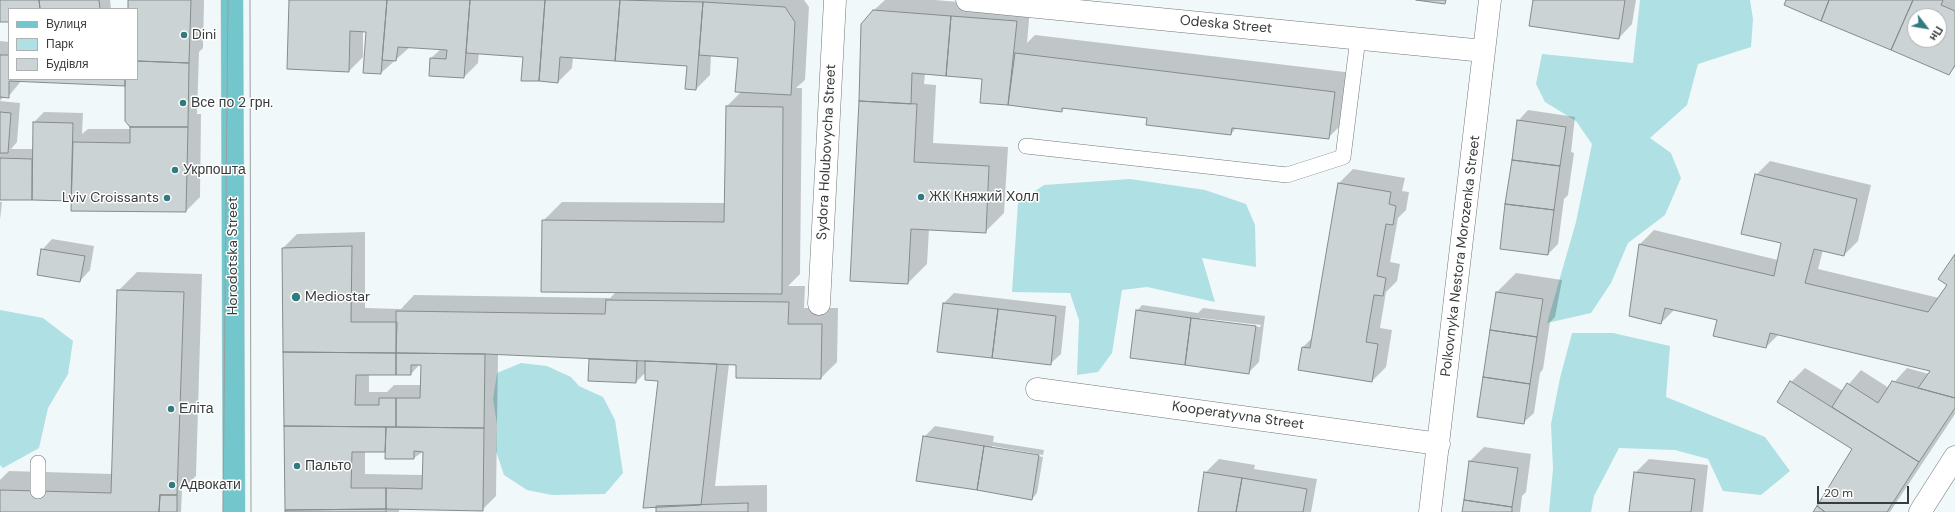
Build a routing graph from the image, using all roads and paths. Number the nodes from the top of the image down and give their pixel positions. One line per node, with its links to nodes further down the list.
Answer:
1 (232, 0): 14 (main road, Horodotska Street)
2 (835, 0): 8 (street, Sydora Holubovycha Street)
3 (967, 0): 5 (street, Odeska Street)
4 (1490, 0): 6 (street, Polkovnyka Nestora Morozenka Street)
5 (1358, 38): 6 (street, Odeska Street); 7 (lane)
6 (1484, 50): 10 (street, Polkovnyka Nestora Morozenka Street)
7 (1026, 146)
8 (820, 304)
9 (1037, 390): 10 (street, Kooperatyvna Street)
10 (1439, 444): 15 (street, Polkovnyka Nestora Morozenka Street)
11 (1955, 457): 16 (street)
12 (38, 463): 13 (lane)
13 (38, 491)
14 (234, 512)
15 (1430, 512)
16 (1920, 512)

